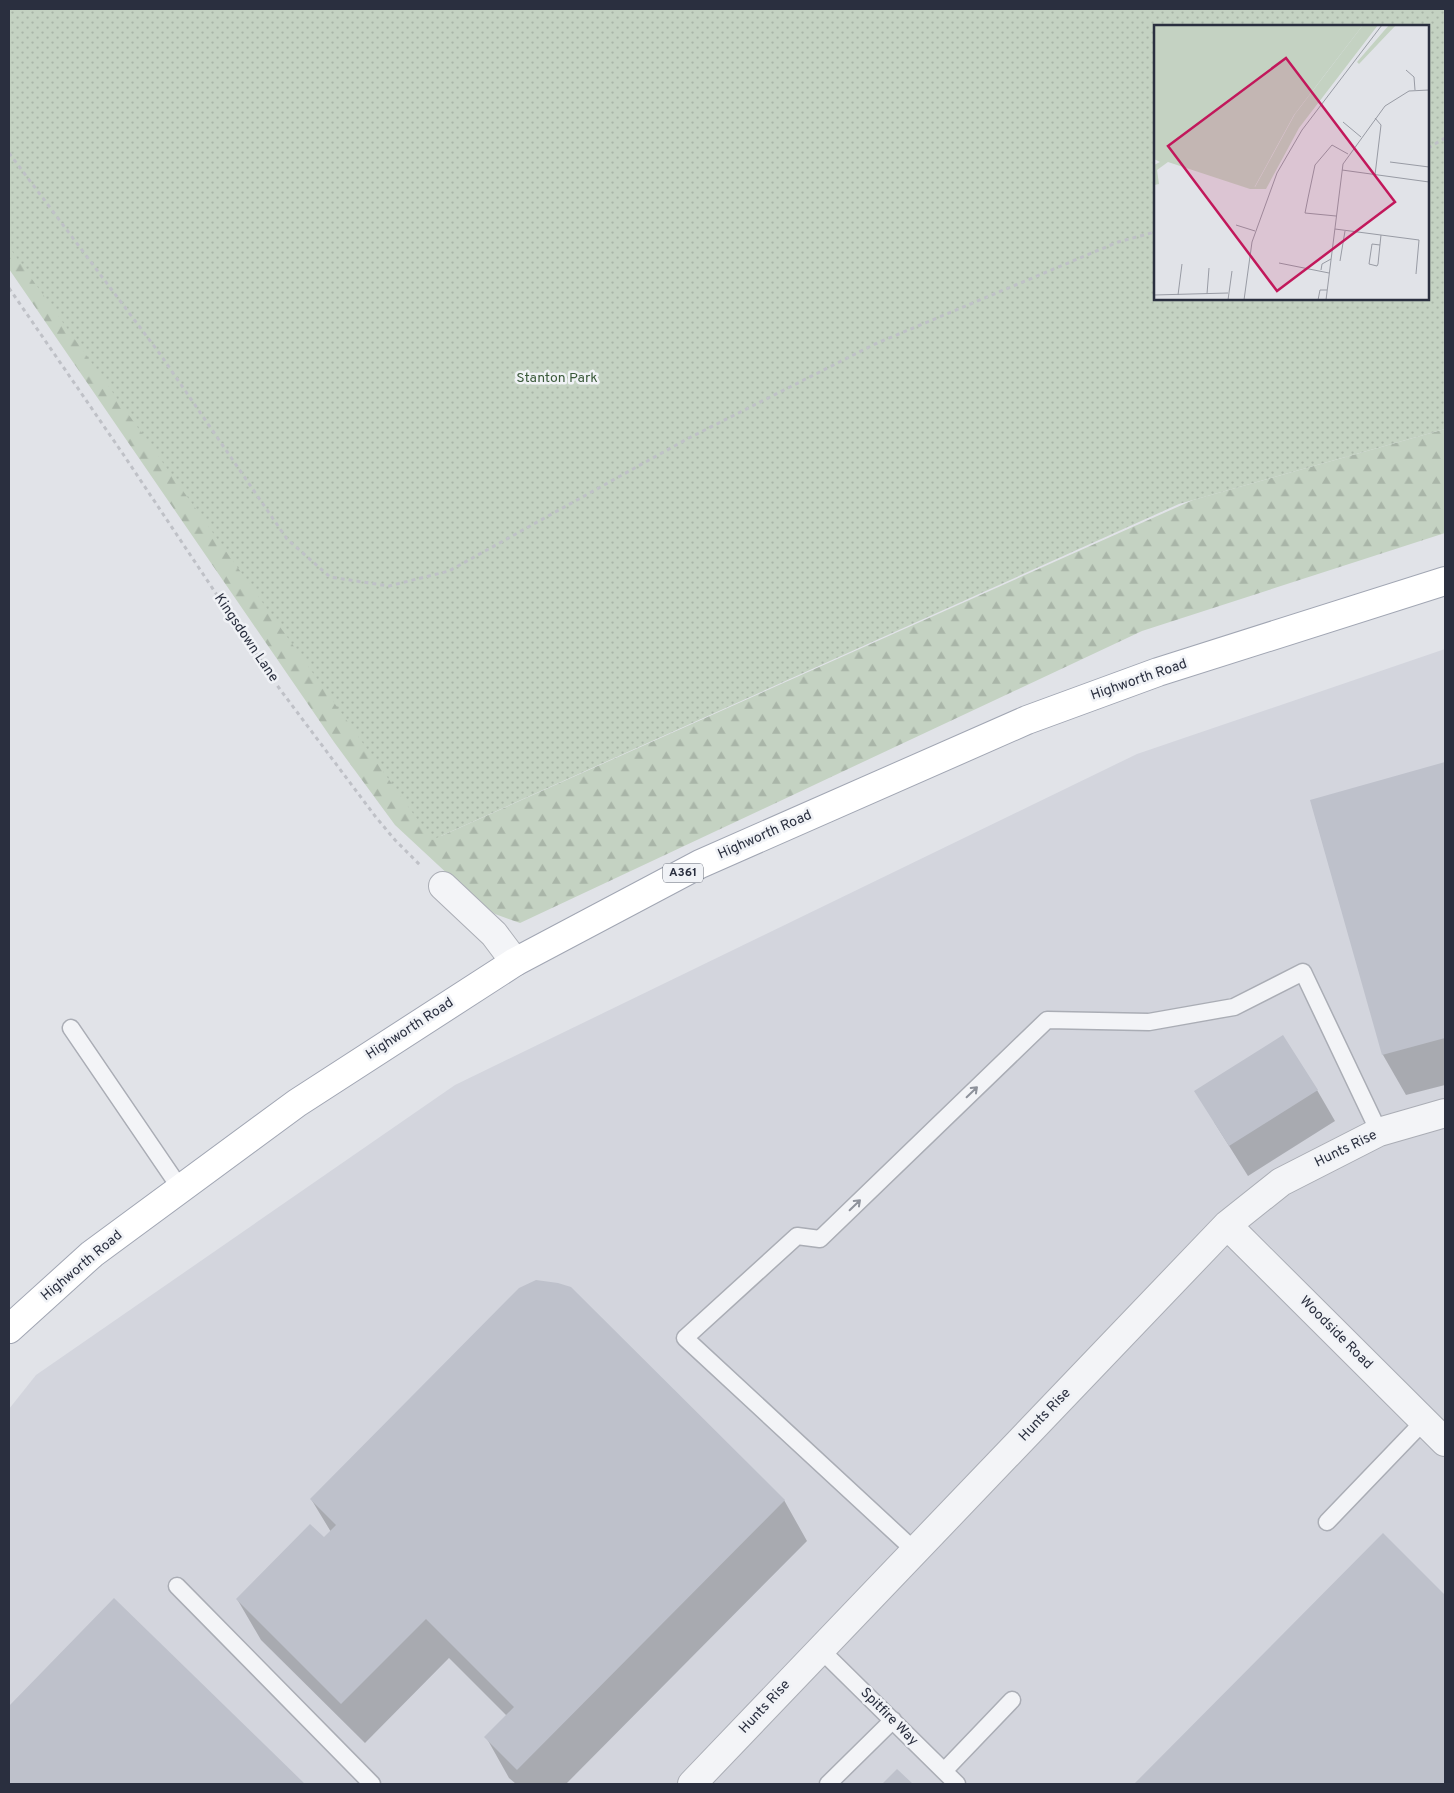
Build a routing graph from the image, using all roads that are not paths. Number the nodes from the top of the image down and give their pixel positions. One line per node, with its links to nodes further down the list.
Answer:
1 (1445, 581): 3 (main road, Highworth Road / A361)
2 (443, 886): 3 (street)
3 (514, 962): 7 (main road, Highworth Road / A361)
4 (71, 1028): 7 (lane)
5 (1445, 1113): 6 (street, Hunts Rise)
6 (1379, 1132): 8 (street, Hunts Rise); 13 (lane, one-way to 6)
7 (180, 1188): 9 (main road, Highworth Road / A361)
8 (1227, 1224): 10 (street, Woodside Road); 13 (street, Hunts Rise)
9 (9, 1330)
10 (1424, 1421): 11 (street, Woodside Road); 12 (lane)
11 (1445, 1442)
12 (1328, 1522)
13 (914, 1550): 15 (street, Hunts Rise)
14 (177, 1586): 19 (lane)
15 (820, 1649): 17 (lane, Spitfire Way); 20 (street, Hunts Rise)
16 (1012, 1700): 18 (lane)
17 (893, 1720): 18 (lane, Spitfire Way); 21 (lane)
18 (944, 1772): 22 (lane, Spitfire Way)
19 (372, 1784)
20 (692, 1784)
21 (828, 1784)
22 (957, 1784)

